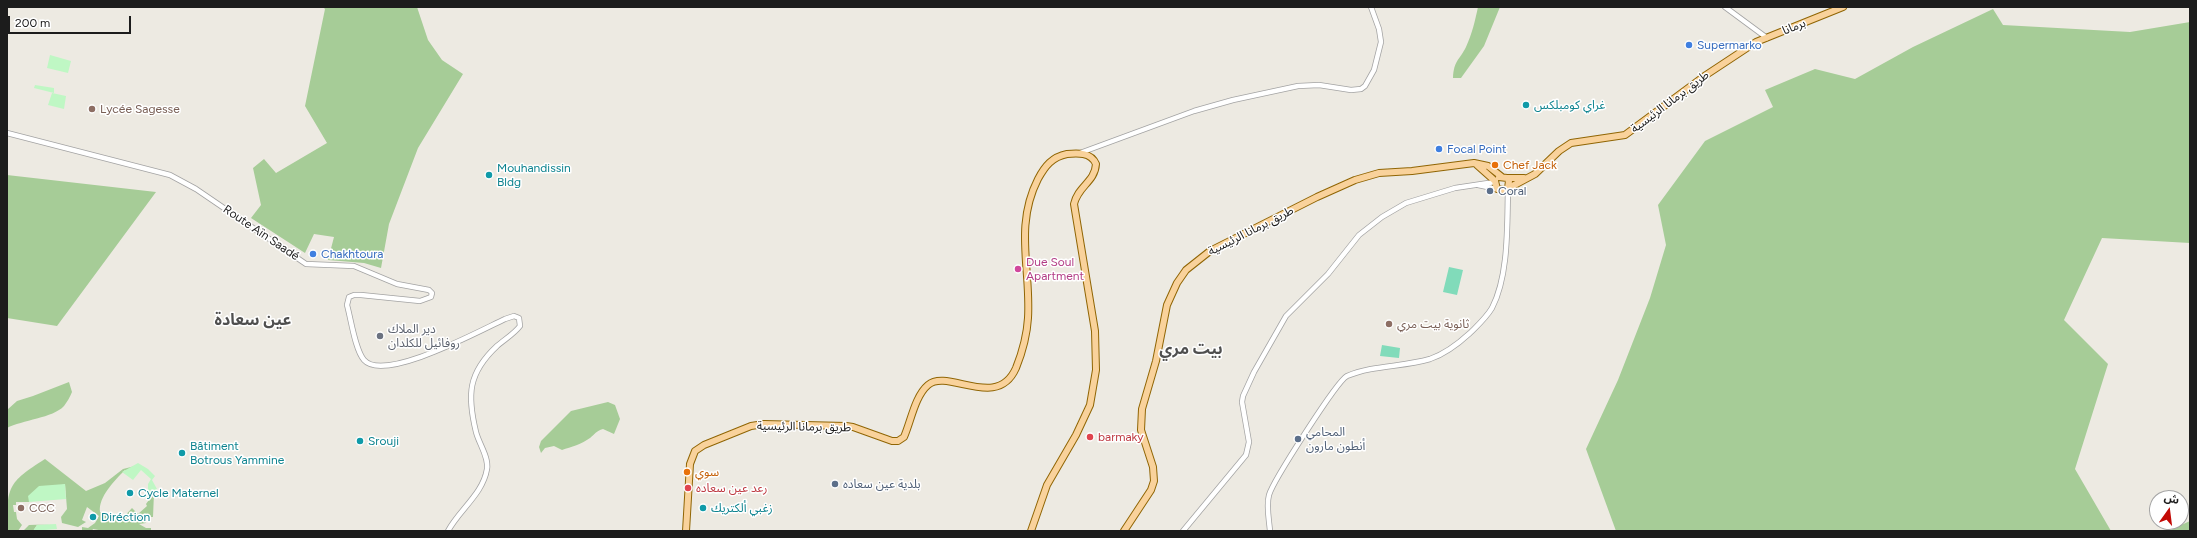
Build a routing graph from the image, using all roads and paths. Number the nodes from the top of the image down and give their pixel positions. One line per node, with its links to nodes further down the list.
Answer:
1 (1371, 7): 6 (street)
2 (1725, 7): 4 (street)
3 (1843, 7): 4 (main road, برمانا)
4 (1767, 38): 9 (main road, طريق برمانا الرئيسية)
5 (7, 133): 13 (street, Route Aïn Saadé)
6 (1079, 153): 14 (main road, طريق برمانا الرئيسية); 15 (main road)
7 (1474, 163): 8 (main road, طريق برمانا الرئيسية); 10 (main road); 16 (main road, طريق برمانا الرئيسية)
8 (1505, 177): 9 (main road); 10 (main road); 12 (main road)
9 (1524, 178): 12 (main road, طريق برمانا الرئيسية)
10 (1495, 182): 11 (street); 12 (main road)
11 (1475, 184): 12 (street); 17 (street)
12 (1504, 189): 18 (street)
13 (448, 531)
14 (686, 531)
15 (1032, 531)
16 (1124, 531)
17 (1183, 531)
18 (1270, 531)

